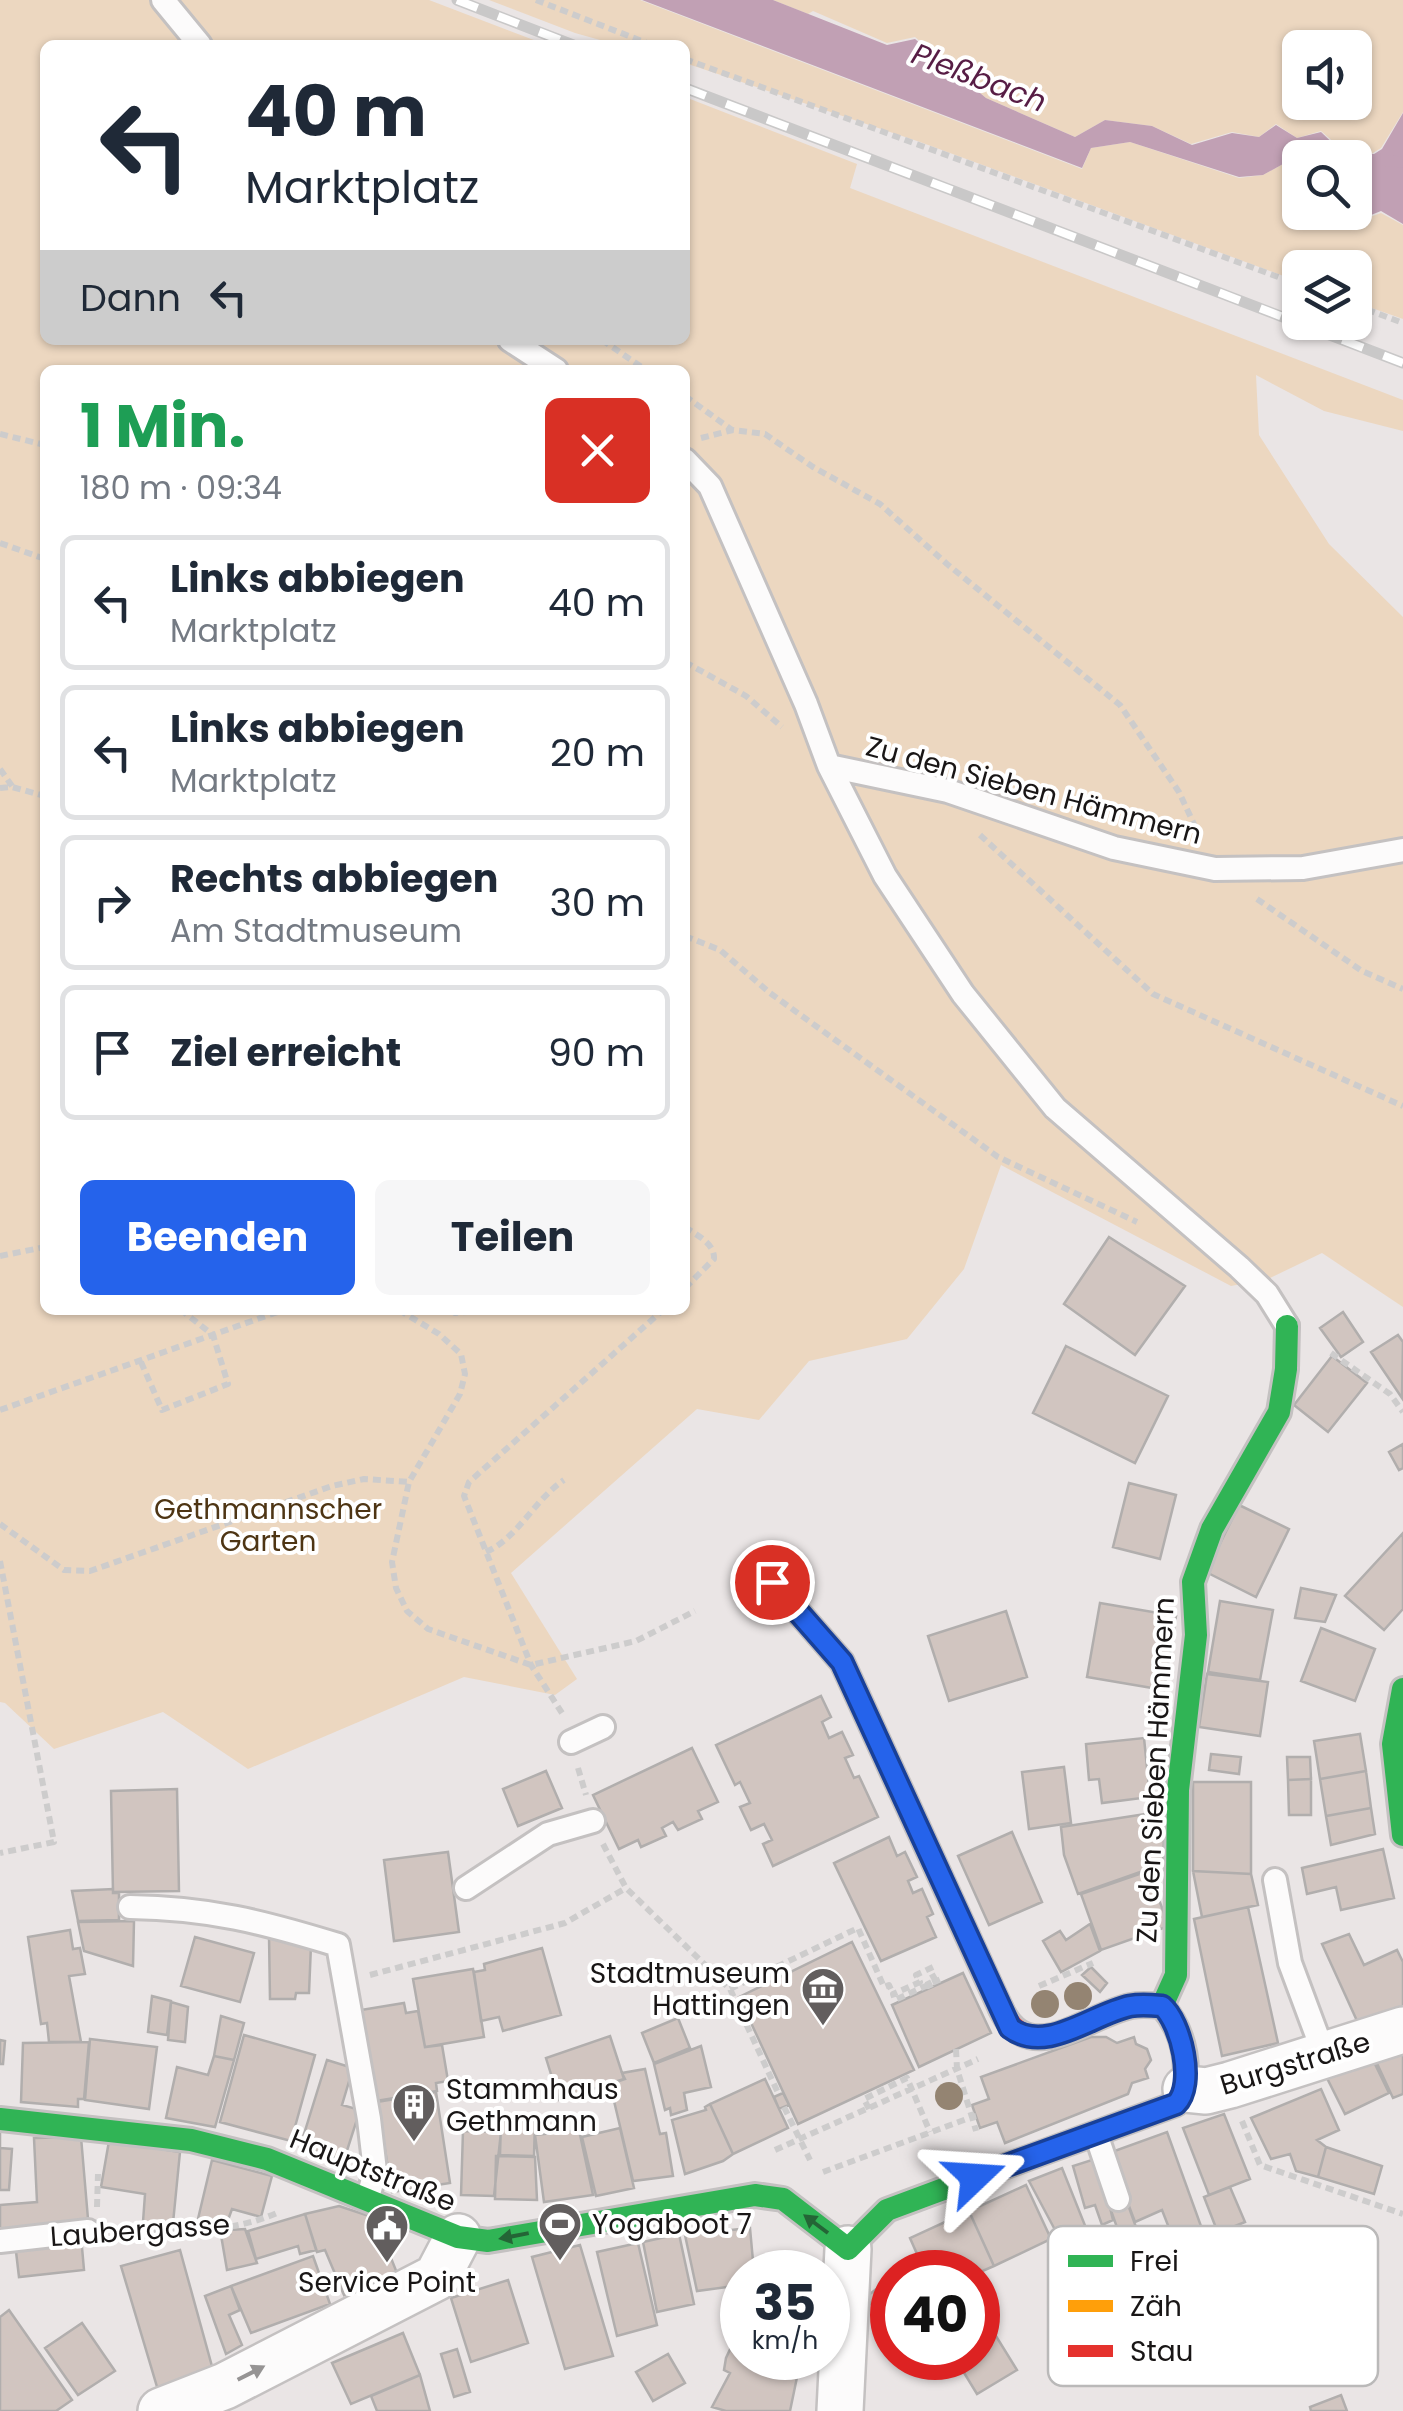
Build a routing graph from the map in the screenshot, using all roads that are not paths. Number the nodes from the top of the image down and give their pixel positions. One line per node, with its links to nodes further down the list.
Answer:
1 (163, 0): 2 (lane)
2 (196, 40)
3 (518, 345): 4 (lane)
4 (548, 365)
5 (690, 465): 6 (lane, Zu den Sieben Hämmern)
6 (829, 766): 7 (lane, Zu den Sieben Hämmern); 8 (lane, Zu den Sieben Hämmern)
7 (1403, 850)
8 (1287, 1326): 18 (street, Zu den Sieben Hämmern)
9 (772, 1582): 18 (street)
10 (1403, 1689): 14 (street)
11 (603, 1727): 12 (lane)
12 (571, 1742)
13 (593, 1821): 16 (lane)
14 (1403, 1835)
15 (1274, 1880): 20 (lane)
16 (466, 1888)
17 (130, 1907): 24 (lane)
18 (1162, 2006): 21 (street)
19 (1403, 2030): 20 (street, Burgstraße)
20 (1325, 2056): 21 (street, Burgstraße)
21 (1186, 2089): 23 (street)
22 (0, 2119): 24 (street, Hauptstraße)
23 (1096, 2134): 25 (lane); 29 (street)
24 (368, 2198): 27 (street, Hauptstraße)
25 (1118, 2199)
26 (88, 2231): 28 (lane, Laubergasse)
27 (458, 2237): 29 (street, Hauptstraße, one-way to 27); 30 (street, one-way to 27)
28 (0, 2241)
29 (848, 2248): 31 (street)
30 (161, 2411)
31 (840, 2411)

